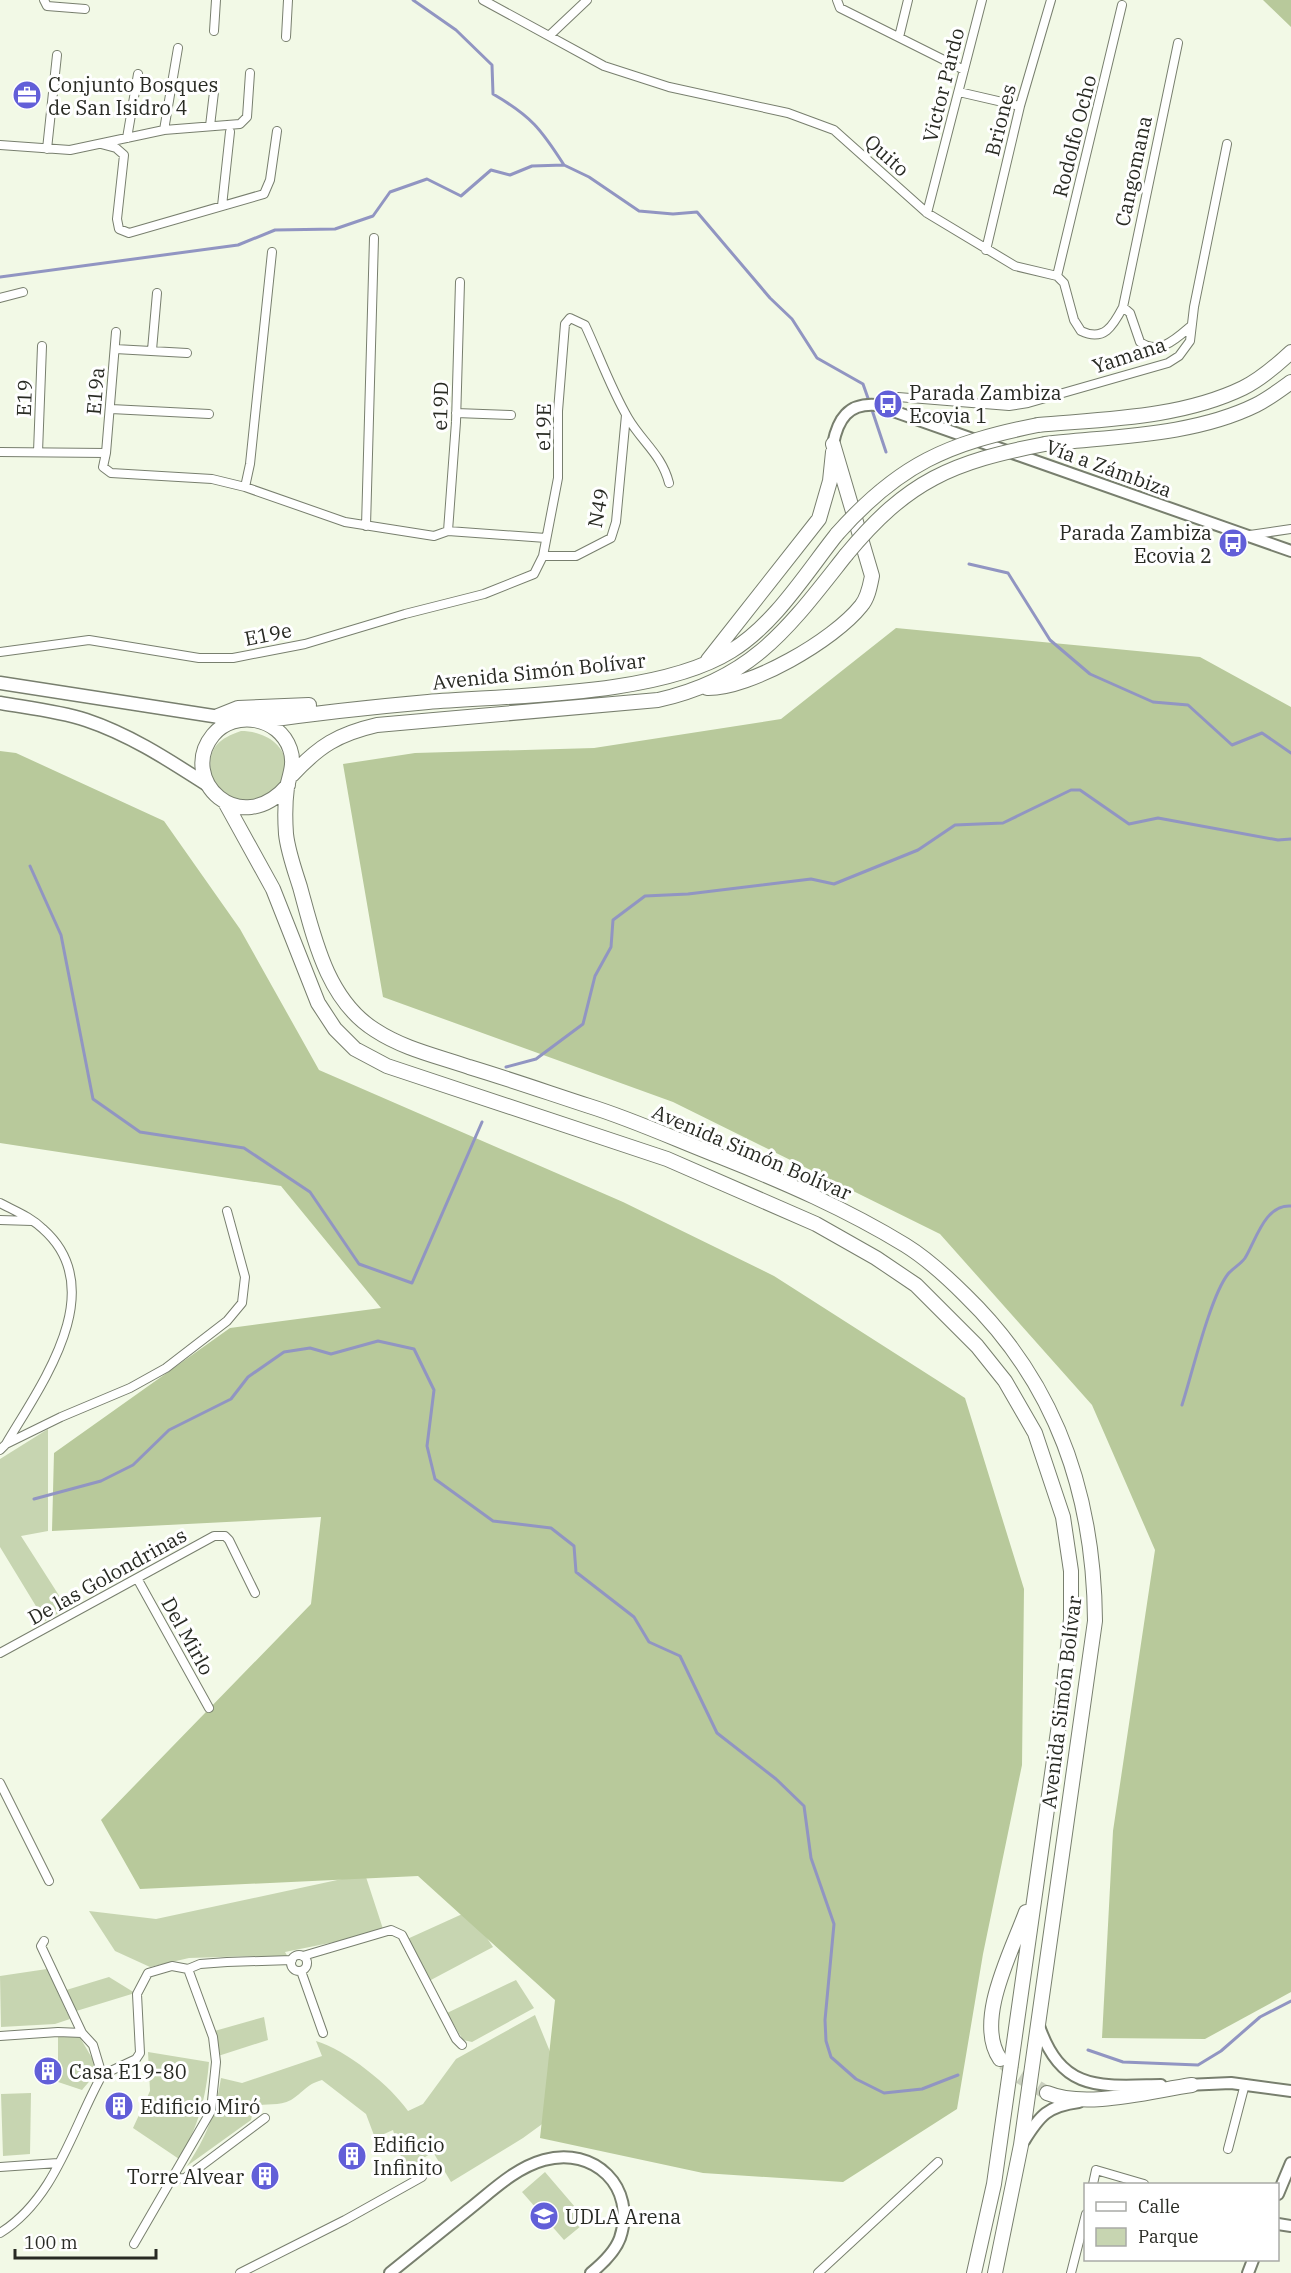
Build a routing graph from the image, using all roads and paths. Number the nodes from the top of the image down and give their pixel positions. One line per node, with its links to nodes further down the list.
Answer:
1 (44, 0): 11 (street)
2 (216, 0): 12 (street)
3 (288, 0): 14 (street)
4 (483, 0): 13 (street, Quito)
5 (586, 0): 13 (street)
6 (837, 0): 15 (street)
7 (908, 0): 15 (street)
8 (982, 0): 19 (street, Victor Pardo)
9 (1051, 0): 24 (street, Briones)
10 (1122, 4): 39 (street, Rodolfo Ocho)
11 (85, 9)
12 (214, 31)
13 (550, 35): 35 (street, Quito)
14 (286, 37)
15 (899, 37): 19 (street)
16 (1178, 43): 44 (street, Cangomana)
17 (178, 48): 26 (street)
18 (57, 55): 33 (street)
19 (964, 70): 23 (street, Victor Pardo)
20 (250, 73): 25 (street)
21 (138, 74): 29 (street)
22 (214, 92): 25 (street)
23 (959, 92): 24 (street); 35 (street, Victor Pardo)
24 (1020, 106): 37 (street, Briones)
25 (210, 126): 26 (street)
26 (164, 130): 29 (street)
27 (277, 130): 34 (street)
28 (230, 132): 34 (street)
29 (128, 138): 30 (street)
30 (101, 144): 33 (street); 34 (street)
31 (1227, 144): 45 (street, Yamana)
32 (0, 146): 33 (street)
33 (47, 150)
34 (222, 206)
35 (927, 213): 37 (street, Quito)
36 (374, 238): 65 (street)
37 (986, 250): 39 (street, Quito)
38 (272, 252): 64 (street)
39 (1057, 276): 44 (street)
40 (460, 282): 55 (street, e19D)
41 (23, 292): 43 (street)
42 (158, 293): 49 (street)
43 (0, 298)
44 (1123, 307): 45 (street)
45 (1191, 326): 53 (street, Yamana)
46 (116, 332): 48 (street, E19a)
47 (42, 346): 61 (street, E19)
48 (115, 349): 49 (street); 54 (street, E19a)
49 (152, 350): 51 (street)
50 (1291, 352): 74 (highway, Avenida Simón Bolívar, bridge)
51 (187, 353)
52 (1291, 382): 76 (highway, Avenida Simón Bolívar, bridge)
53 (876, 405): 59 (street); 68 (street, Vía a Zámbiza)
54 (111, 409): 56 (street); 62 (street, E19a)
55 (456, 413): 57 (street); 67 (street, e19D)
56 (209, 414)
57 (511, 415)
58 (626, 415): 63 (street); 69 (street, e19E); 71 (street, N49)
59 (834, 444): 74 (highway); 76 (highway)
60 (0, 452): 61 (street)
61 (38, 452): 62 (street)
62 (106, 453): 64 (street)
63 (669, 483)
64 (245, 487): 65 (street)
65 (366, 526): 67 (street)
66 (1291, 529): 68 (street)
67 (448, 531): 69 (street)
68 (1242, 535): 70 (street, Vía a Zámbiza)
69 (546, 538): 71 (street, e19E)
70 (1291, 551)
71 (543, 556): 72 (street, e19E)
72 (534, 574): 73 (street, E19e)
73 (0, 652)
74 (705, 664): 77 (highway, Avenida Simón Bolívar)
75 (0, 683): 79 (main road)
76 (699, 688): 82 (highway, Avenida Simón Bolívar)
77 (427, 702): 79 (highway); 81 (highway, Avenida Simón Bolívar)
78 (0, 703): 83 (main road)
79 (218, 716): 80 (main road)
80 (236, 721): 81 (highway); 83 (highway)
81 (260, 721): 82 (highway)
82 (290, 780): 84 (highway); 102 (highway, Avenida Simón Bolívar)
83 (209, 786): 84 (highway)
84 (225, 802): 96 (highway, Avenida Simón Bolívar)
85 (0, 1203): 88 (street)
86 (227, 1211): 89 (street)
87 (0, 1220): 88 (street)
88 (33, 1221): 89 (street)
89 (3, 1447)
90 (138, 1580): 91 (street, De las Golondrinas); 92 (street, De las Golondrinas); 93 (street, Del Mirlo)
91 (255, 1593)
92 (0, 1653)
93 (209, 1708)
94 (0, 1783): 95 (street)
95 (49, 1881)
96 (1036, 1885): 107 (highway); 132 (highway, Avenida Simón Bolívar)
97 (44, 1941): 104 (street)
98 (303, 1956): 99 (street); 101 (street); 106 (street)
99 (292, 1960): 100 (street); 101 (street)
100 (188, 1969): 108 (street); 121 (street)
101 (301, 1971): 103 (street)
102 (1038, 2023): 110 (street); 114 (highway, Avenida Simón Bolívar)
103 (322, 2033)
104 (82, 2034): 105 (street); 108 (street)
105 (0, 2036)
106 (462, 2045)
107 (1000, 2059)
108 (102, 2075): 117 (street)
109 (1245, 2084): 110 (street); 111 (street); 115 (street)
110 (1192, 2085): 112 (highway); 114 (street)
111 (1291, 2091)
112 (1047, 2092)
113 (266, 2118): 121 (street)
114 (1021, 2145): 133 (highway, Avenida Simón Bolívar)
115 (1228, 2149)
116 (938, 2162): 131 (street)
117 (58, 2163): 119 (street); 126 (street)
118 (1291, 2163): 124 (street)
119 (0, 2167)
120 (422, 2176): 128 (street)
121 (172, 2179): 127 (street)
122 (1093, 2183): 123 (street)
123 (1141, 2183)
124 (1279, 2192)
125 (1084, 2222): 134 (street)
126 (0, 2233)
127 (134, 2244)
128 (240, 2273)
129 (390, 2273): 130 (street)
130 (591, 2273)
131 (818, 2273)
132 (974, 2273)
133 (995, 2273)
134 (1071, 2273)

